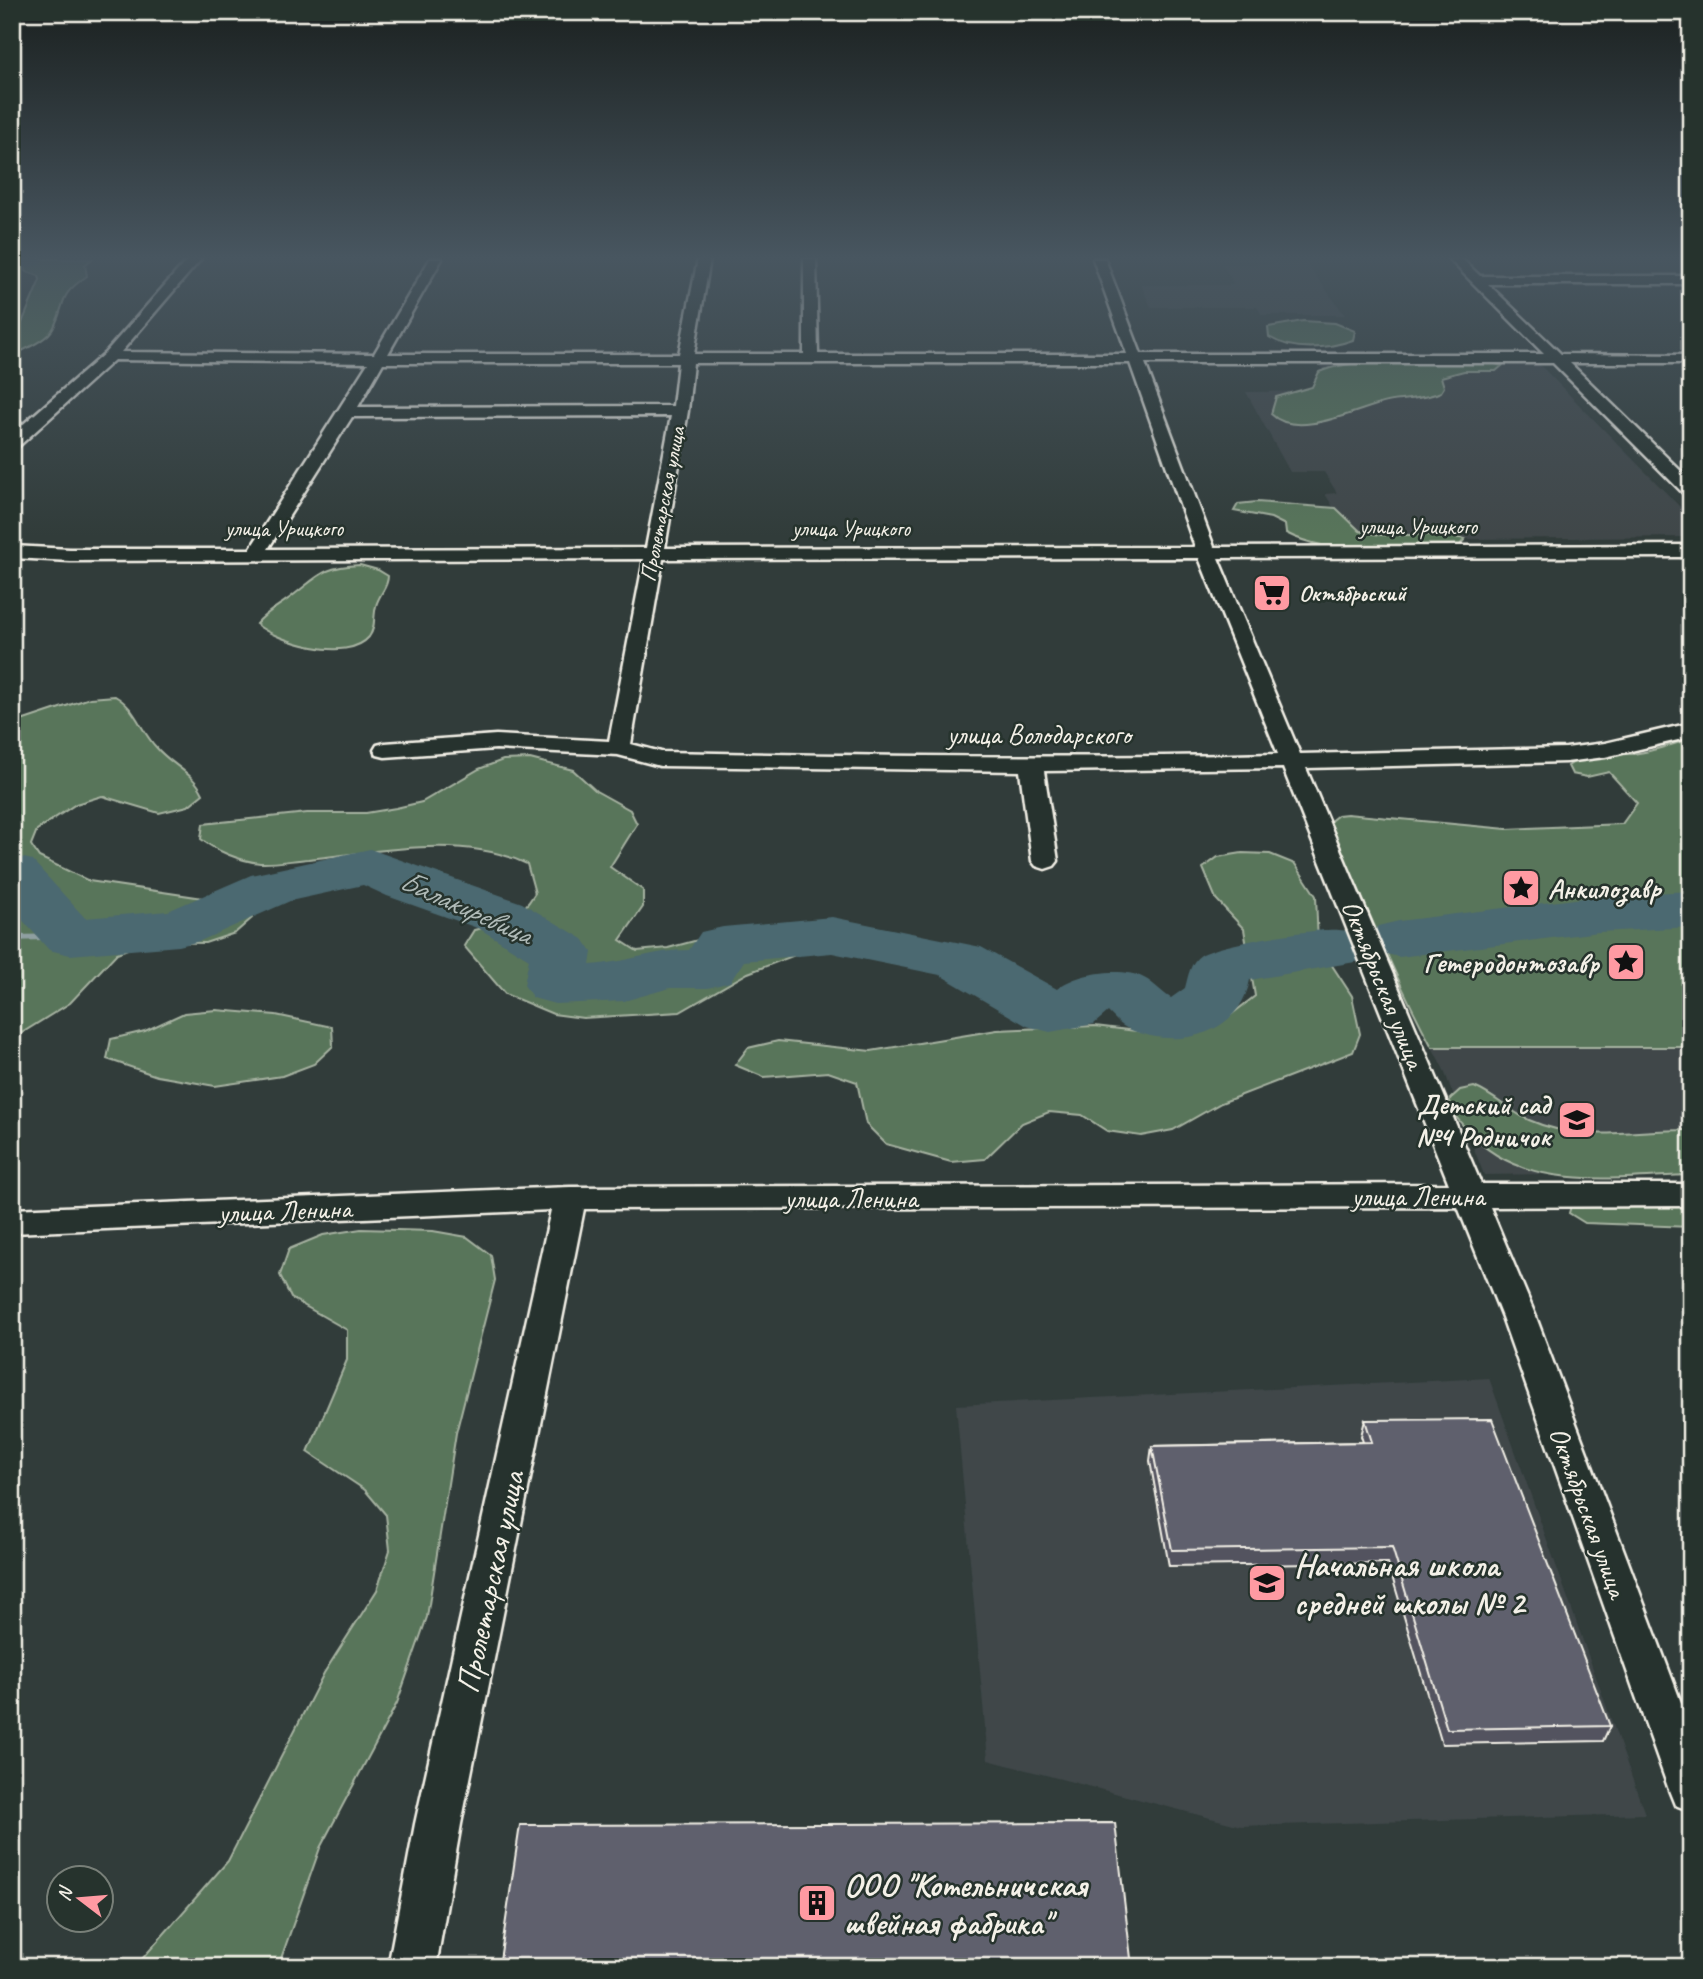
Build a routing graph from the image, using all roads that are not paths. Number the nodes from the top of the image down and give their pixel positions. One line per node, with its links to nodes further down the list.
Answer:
1 (114, 351): 7 (street)
2 (383, 351): 9 (street)
3 (687, 351): 8 (street, Пролетарская улица)
4 (811, 351): 10 (street)
5 (1134, 351): 13 (street, Октябрьская улица)
6 (1551, 351): 11 (street)
7 (110, 356): 9 (street); 16 (street)
8 (686, 358): 9 (street); 10 (street); 14 (street, Пролетарская улица)
9 (379, 359): 15 (street)
10 (811, 359): 13 (street)
11 (1559, 359): 12 (street); 13 (street); 17 (street)
12 (1691, 359)
13 (1137, 360): 18 (street, Октябрьская улица)
14 (680, 411): 15 (street); 22 (street, Пролетарская улица)
15 (347, 412): 21 (street)
16 (12, 443)
17 (1691, 491)
18 (1206, 551): 19 (street, улица Урицкого); 22 (street, улица Урицкого); 26 (street, Октябрьская улица)
19 (1691, 551)
20 (12, 552): 21 (street, улица Урицкого)
21 (257, 552): 22 (street, улица Урицкого)
22 (652, 553): 24 (street, Пролетарская улица)
23 (1691, 730): 26 (street, улица Володарского)
24 (619, 748): 25 (street, улица Володарского); 27 (street, улица Володарского)
25 (385, 750)
26 (1293, 762): 27 (street, улица Володарского); 30 (street, Октябрьская улица)
27 (1031, 764): 28 (street)
28 (1045, 861)
29 (1691, 1195): 30 (street, улица Ленина)
30 (1471, 1196): 31 (street, улица Ленина); 33 (street, Октябрьская улица)
31 (570, 1198): 32 (street, улица Ленина); 34 (street, Пролетарская улица)
32 (12, 1221)
33 (1691, 1790)
34 (412, 1967)

